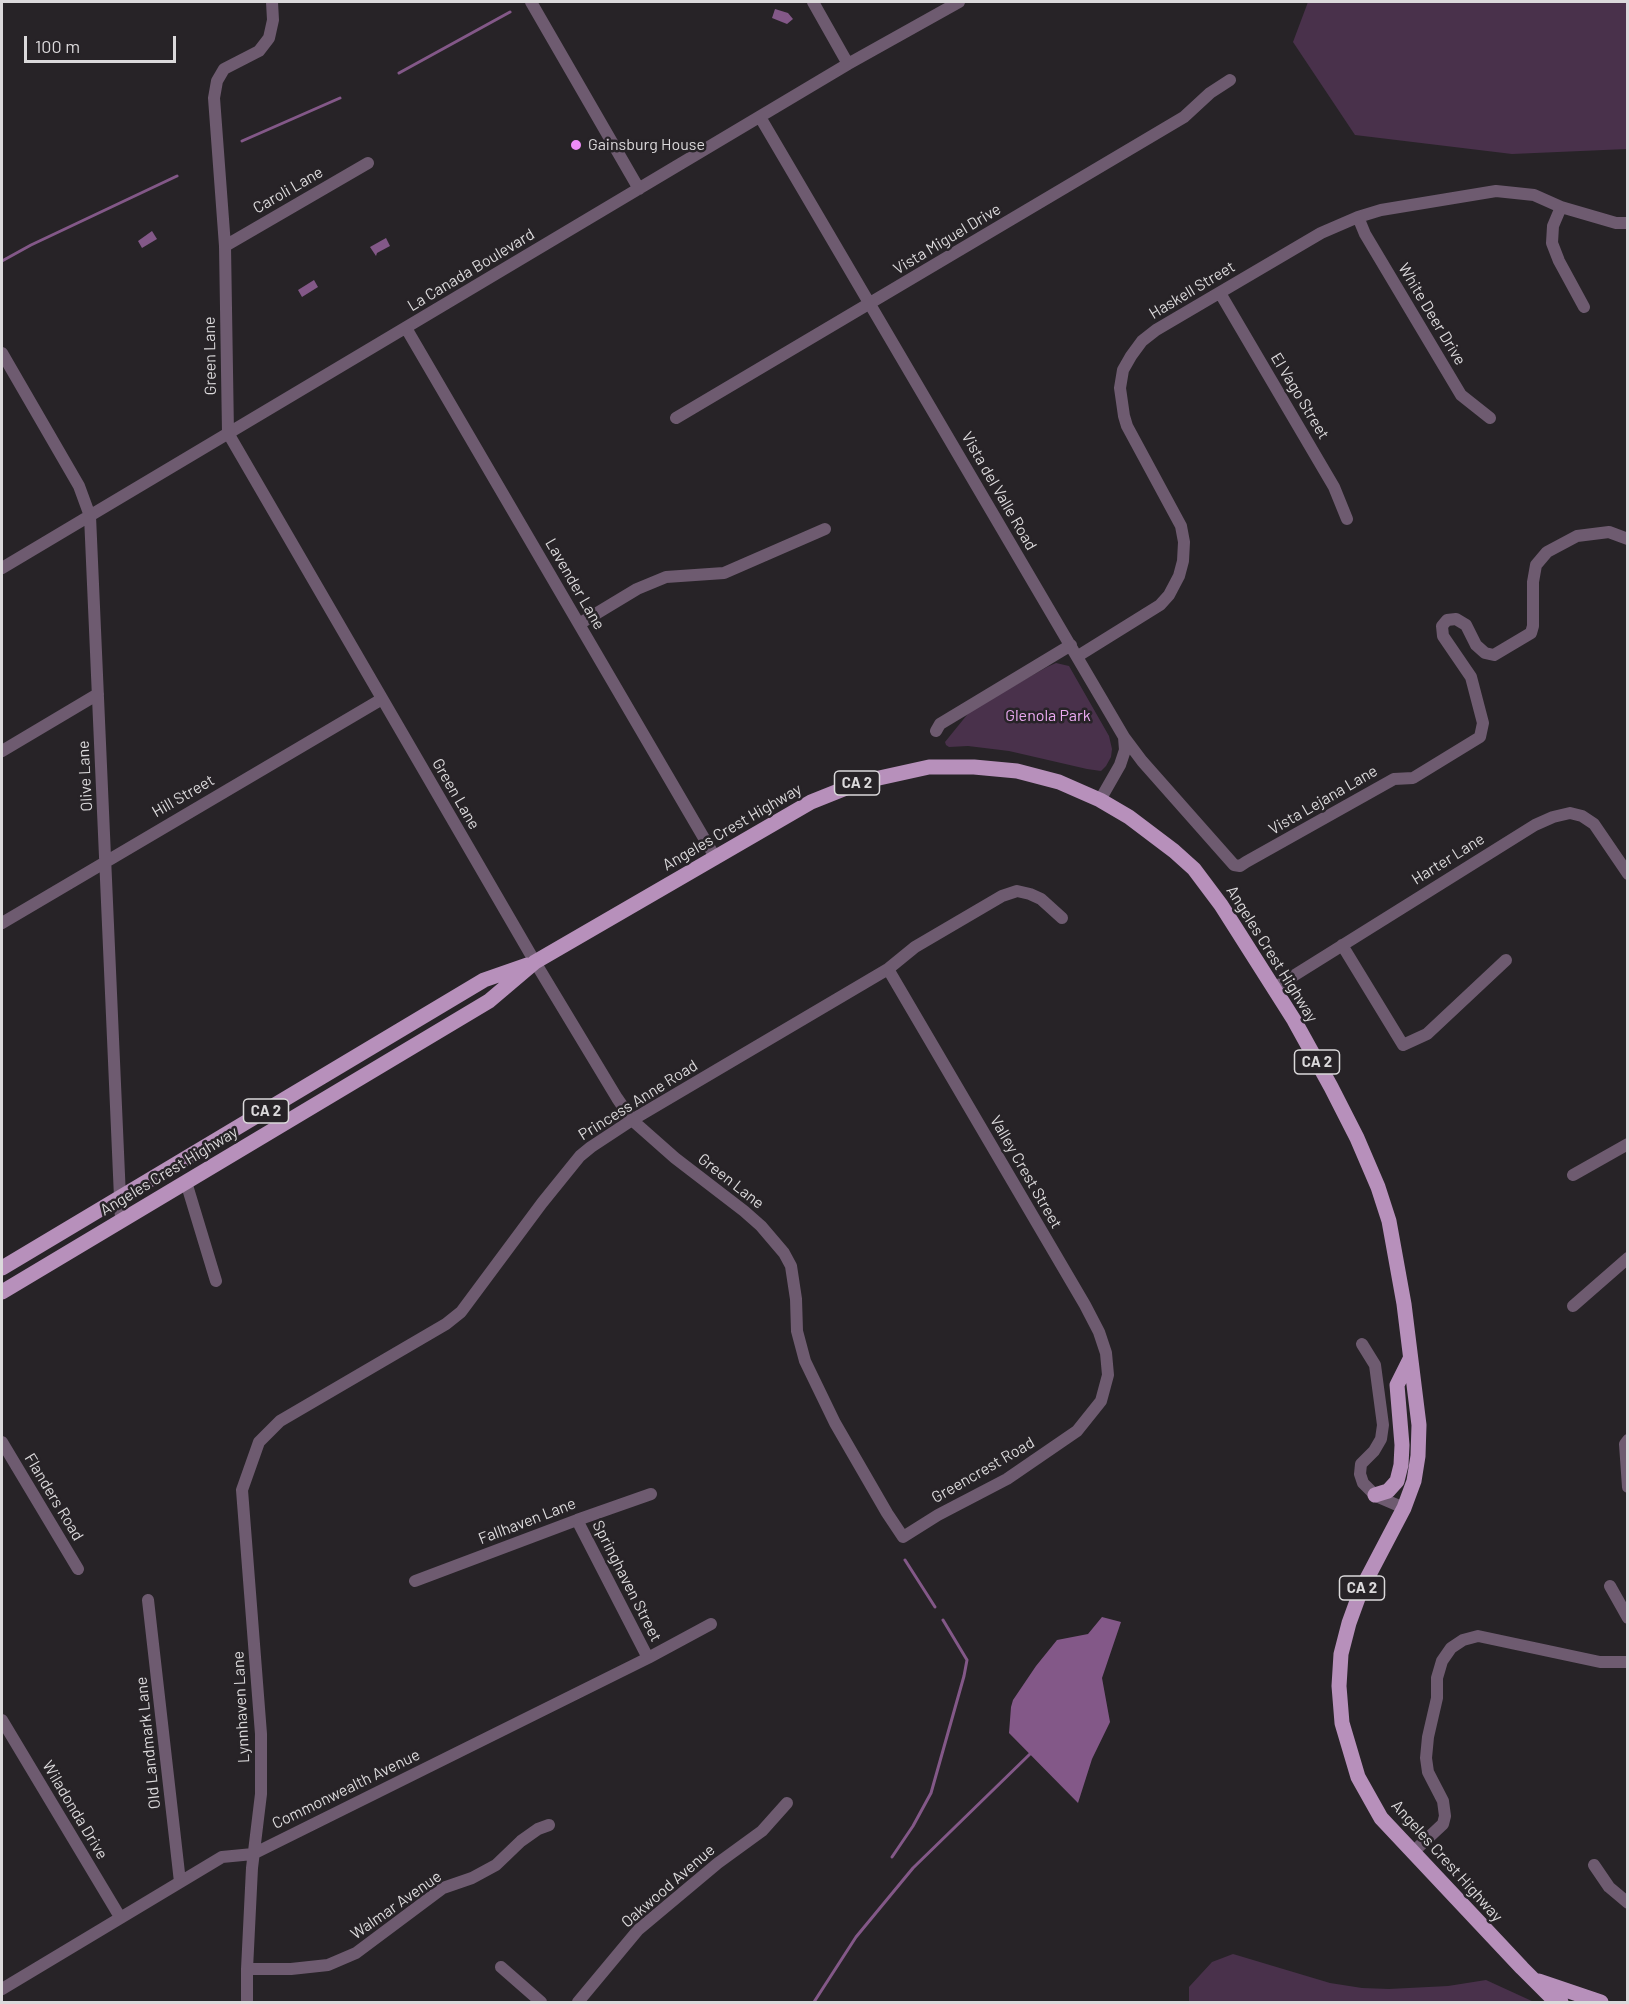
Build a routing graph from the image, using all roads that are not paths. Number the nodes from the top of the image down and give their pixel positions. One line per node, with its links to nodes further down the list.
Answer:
1 (272, 2): 13 (street, Green Lane)
2 (531, 2): 9 (street)
3 (813, 2): 5 (street)
4 (959, 2): 5 (street, La Canada Boulevard)
5 (849, 64): 7 (street, La Canada Boulevard)
6 (1230, 80): 15 (street, Vista Miguel Drive)
7 (760, 117): 9 (street, La Canada Boulevard); 15 (street, Vista del Valle Road)
8 (368, 163): 13 (street, Caroli Lane)
9 (639, 189): 17 (street, La Canada Boulevard)
10 (1562, 207): 11 (street, Haskell Street); 12 (street, Haskell Street); 16 (street)
11 (1358, 217): 14 (street, Haskell Street); 20 (street, White Deer Drive)
12 (1628, 223)
13 (225, 246): 21 (street, Green Lane)
14 (1220, 293): 23 (street, El Vago Street); 28 (street, Haskell Street)
15 (870, 304): 19 (street, Vista Miguel Drive); 28 (street, Vista del Valle Road)
16 (1584, 307)
17 (406, 328): 21 (street, La Canada Boulevard); 27 (street, Lavender Lane)
18 (2, 354): 22 (street, Olive Lane)
19 (676, 418)
20 (1490, 418)
21 (228, 433): 22 (street, La Canada Boulevard); 30 (street, Green Lane)
22 (90, 516): 26 (street, La Canada Boulevard); 29 (street, Olive Lane)
23 (1347, 519)
24 (825, 528): 27 (street)
25 (1628, 540): 37 (street, Vista Lejana Lane)
26 (2, 568)
27 (579, 624): 35 (street, Lavender Lane)
28 (1074, 651): 31 (street, Haskell Street); 32 (street, Vista del Valle Road)
29 (98, 694): 33 (street); 36 (street, Olive Lane)
30 (382, 699): 36 (street, Hill Street); 43 (street, Green Lane)
31 (936, 731)
32 (1124, 736): 34 (street); 37 (street, Vista del Valle Road)
33 (2, 751)
34 (1100, 800): 35 (main road, Angeles Crest Highway / CA 2); 45 (main road, Angeles Crest Highway / CA 2)
35 (715, 857): 43 (main road, Angeles Crest Highway / CA 2)
36 (105, 861): 40 (street, Hill Street); 50 (street, Olive Lane)
37 (1234, 865)
38 (1626, 870): 41 (street, Harter Lane)
39 (1062, 918): 44 (street, Princess Anne Road)
40 (2, 923)
41 (1342, 945): 42 (street); 45 (street, Harter Lane)
42 (1506, 960)
43 (535, 962): 46 (street, Green Lane); 49 (main road, Angeles Crest Highway / CA 2); 50 (main road, Angeles Crest Highway / CA 2)
44 (888, 969): 46 (street, Princess Anne Road); 59 (street, Valley Crest Street)
45 (1274, 988): 58 (main road, Angeles Crest Highway / CA 2)
46 (632, 1120): 60 (street, Princess Anne Road); 68 (street, Green Lane)
47 (1628, 1144): 48 (street)
48 (1573, 1175)
49 (186, 1182): 51 (main road, Angeles Crest Highway / CA 2); 54 (street)
50 (120, 1198): 51 (street, Olive Lane); 53 (main road, Angeles Crest Highway / CA 2)
51 (121, 1220): 55 (main road, Angeles Crest Highway / CA 2)
52 (1628, 1258): 56 (street)
53 (2, 1268)
54 (216, 1281)
55 (2, 1292)
56 (1573, 1306)
57 (1362, 1344): 65 (street)
58 (1410, 1359): 65 (main road); 66 (main road, Angeles Crest Highway / CA 2)
59 (1101, 1401): 68 (street, Greencrest Road)
60 (280, 1421): 81 (street, Lynnhaven Lane)
61 (1628, 1440): 63 (street)
62 (2, 1442): 69 (street, Flanders Road)
63 (1628, 1487)
64 (651, 1494): 67 (street, Fallhaven Lane)
65 (1375, 1495): 66 (street)
66 (1404, 1508): 80 (main road, Angeles Crest Highway / CA 2)
67 (577, 1520): 70 (street, Fallhaven Lane); 75 (street, Springhaven Street)
68 (903, 1537)
69 (78, 1569)
70 (416, 1581)
71 (1610, 1586): 73 (street)
72 (148, 1600): 83 (street, Old Landmark Lane)
73 (1628, 1618)
74 (711, 1624): 75 (street, Commonwealth Avenue)
75 (648, 1658): 81 (street, Commonwealth Avenue)
76 (1628, 1662): 80 (street)
77 (2, 1720): 85 (street, Wiladonda Drive)
78 (787, 1803): 92 (street, Oakwood Avenue)
79 (549, 1825): 87 (street, Walmar Avenue)
80 (1412, 1853): 88 (main road, Angeles Crest Highway / CA 2)
81 (253, 1854): 83 (street, Commonwealth Avenue); 87 (street, Lynnhaven Lane)
82 (1594, 1865): 84 (street)
83 (180, 1882): 85 (street, Commonwealth Avenue)
84 (1628, 1903)
85 (120, 1917): 89 (street, Commonwealth Avenue)
86 (501, 1967): 91 (street)
87 (247, 1969): 90 (street, Lynnhaven Lane)
88 (1536, 1981): 93 (main road, Angeles Crest Highway / CA 2); 94 (main road); 95 (main road, Angeles Crest Highway / CA 2)
89 (2, 1989)
90 (247, 2002)
91 (541, 2002)
92 (578, 2002)
93 (1561, 2002)
94 (1575, 2002)
95 (1601, 2002)

